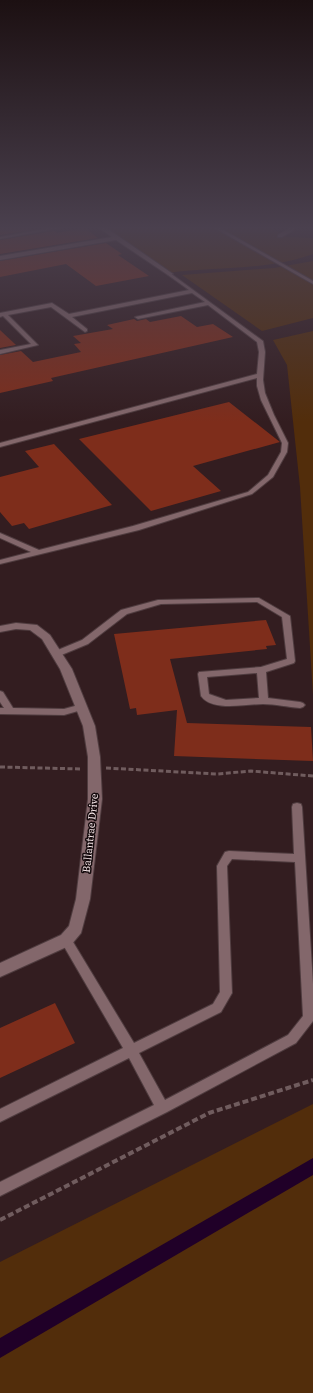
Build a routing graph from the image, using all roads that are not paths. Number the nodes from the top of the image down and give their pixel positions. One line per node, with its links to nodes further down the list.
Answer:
1 (187, 292): 5 (lane)
2 (193, 292): 3 (lane)
3 (209, 303): 6 (lane); 9 (lane)
4 (2, 315): 5 (lane); 8 (lane)
5 (68, 316): 7 (lane)
6 (138, 317)
7 (85, 330)
8 (0, 352)
9 (260, 375): 10 (lane); 14 (lane)
10 (0, 445)
11 (0, 535): 12 (lane)
12 (9, 538): 13 (lane); 14 (lane)
13 (0, 541)
14 (38, 552): 15 (lane)
15 (0, 562)
16 (0, 629): 17 (street, Ballantrae Drive)
17 (56, 654): 18 (lane); 22 (street, Ballantrae Drive)
18 (261, 670): 20 (lane); 20 (lane)
19 (0, 694): 24 (lane)
20 (264, 701): 21 (lane)
21 (300, 705)
22 (82, 707): 24 (lane); 27 (street, Ballantrae Drive)
23 (0, 711): 24 (lane)
24 (10, 711)
25 (297, 808): 26 (lane)
26 (299, 858): 29 (lane); 30 (lane)
27 (66, 940): 28 (street); 29 (lane)
28 (0, 970)
29 (132, 1052): 30 (lane); 31 (lane)
30 (162, 1108): 32 (lane)
31 (0, 1116)
32 (0, 1189)

